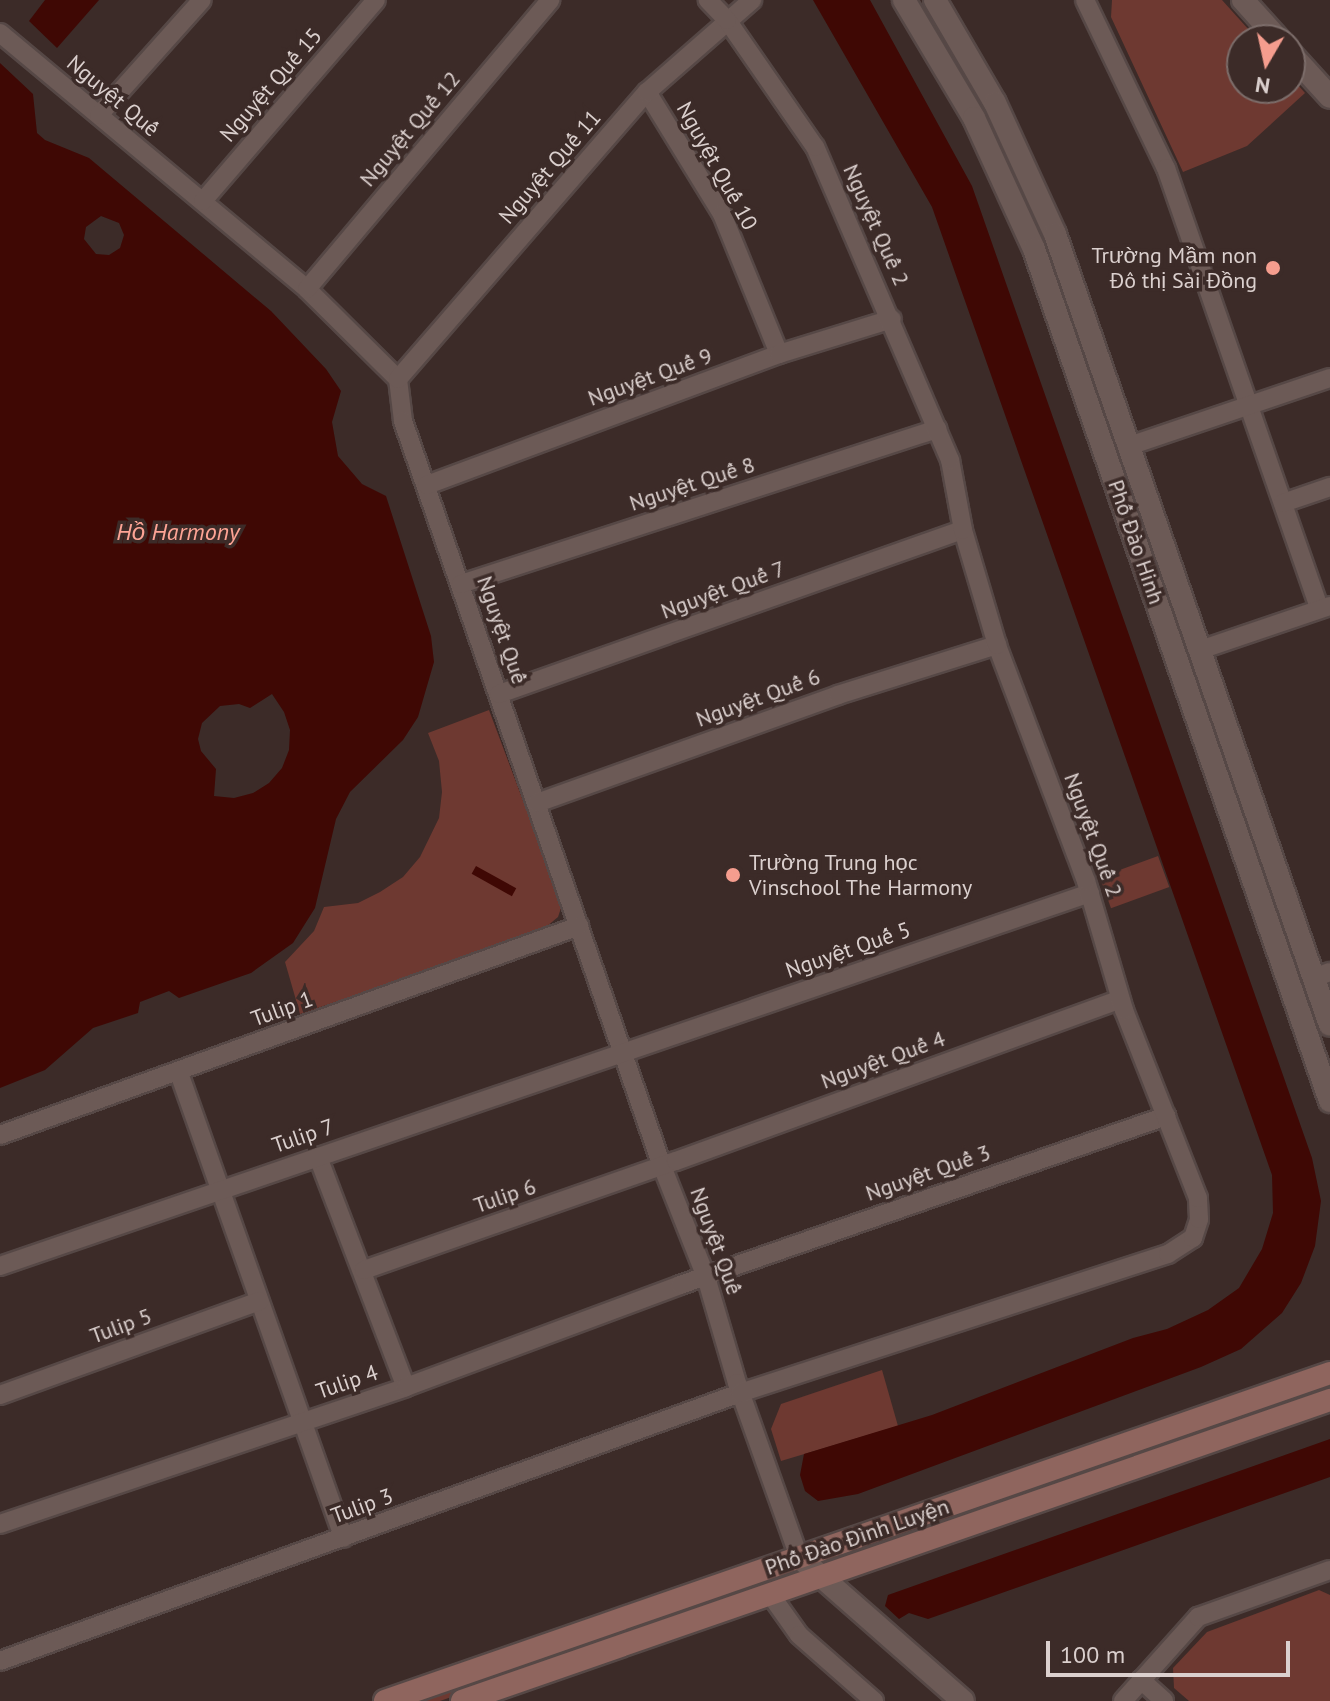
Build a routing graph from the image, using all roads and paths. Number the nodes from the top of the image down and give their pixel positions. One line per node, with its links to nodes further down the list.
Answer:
1 (202, 0): 16 (street)
2 (376, 0): 17 (street, Nguyệt Quế 15)
3 (550, 0): 18 (street, Nguyệt Quế 12)
4 (708, 0): 10 (street, Nguyệt Quế 2)
5 (752, 0): 10 (street, Nguyệt Quế 11)
6 (904, 0): 43 (street, Phố Đào Hinh)
7 (935, 0): 25 (street, Phố Đào Hinh)
8 (1085, 0): 23 (street)
9 (1243, 0): 11 (street)
10 (727, 20): 14 (street, Nguyệt Quế 11); 19 (street, Nguyệt Quế 2)
11 (1265, 24)
12 (0, 33): 16 (street, Nguyệt Quế)
13 (1306, 71): 15 (street)
14 (647, 92): 20 (street, Nguyệt Quế 10); 22 (street, Nguyệt Quế 11)
15 (1330, 97)
16 (99, 115): 17 (street, Nguyệt Quế)
17 (203, 201): 18 (street, Nguyệt Quế)
18 (307, 289): 22 (street, Nguyệt Quế)
19 (892, 319): 20 (street, Nguyệt Quế 9); 24 (street, Nguyệt Quế 2)
20 (779, 354): 26 (street, Nguyệt Quế 9)
21 (1330, 378): 23 (street)
22 (398, 379): 26 (street, Nguyệt Quế)
23 (1249, 406): 25 (street); 28 (street)
24 (937, 429): 29 (street, Nguyệt Quế 2); 30 (street, Nguyệt Quế 8)
25 (1129, 446): 33 (street, Phố Đào Hinh)
26 (427, 485): 30 (street, Nguyệt Quế)
27 (1330, 487): 28 (street)
28 (1283, 503): 31 (street)
29 (963, 530): 32 (street, Nguyệt Quế 2); 34 (street, Nguyệt Quế 7)
30 (461, 584): 34 (street, Nguyệt Quế)
31 (1325, 607): 33 (street)
32 (997, 645): 35 (street, Nguyệt Quế 6); 36 (street, Nguyệt Quế 2)
33 (1200, 650): 38 (street, Phố Đào Hinh)
34 (499, 694): 35 (street, Nguyệt Quế)
35 (537, 803): 37 (street, Nguyệt Quế)
36 (1090, 893): 39 (street, Nguyệt Quế 2); 41 (street, Nguyệt Quế 5)
37 (579, 926): 41 (street, Nguyệt Quế); 42 (street, Tulip 1)
38 (1322, 975): 40 (street, Phố Đào Hinh)
39 (1120, 999): 44 (street, Nguyệt Quế 2); 47 (street, Nguyệt Quế 4)
40 (1330, 1025)
41 (622, 1052): 46 (street, Tulip 7); 47 (street, Nguyệt Quế)
42 (179, 1073): 45 (street, Tulip 1); 48 (street)
43 (1330, 1101)
44 (1166, 1116): 51 (street, Nguyệt Quế 3); 55 (street, Nguyệt Quế 2)
45 (0, 1135)
46 (318, 1157): 48 (street, Tulip 7); 50 (street)
47 (662, 1166): 50 (street, Tulip 6); 51 (street, Nguyệt Quế)
48 (220, 1191): 49 (street, Tulip 7); 52 (street)
49 (0, 1266)
50 (364, 1270): 54 (street)
51 (706, 1277): 54 (street, Tulip 4); 55 (street, Nguyệt Quế)
52 (259, 1301): 56 (street, Tulip 5); 58 (street)
53 (1330, 1373): 61 (main road, Phố Đào Đình Luyện)
54 (406, 1387): 58 (street, Tulip 4)
55 (740, 1393): 60 (street, Tulip 3); 61 (street, Nguyệt Quế)
56 (0, 1395)
57 (1330, 1400): 63 (main road, Phố Đào Đình Luyện)
58 (302, 1422): 59 (street, Tulip 4); 60 (street)
59 (0, 1524)
60 (344, 1538): 65 (street, Tulip 3)
61 (799, 1557): 63 (street); 68 (main road, Phố Đào Đình Luyện)
62 (1330, 1570): 66 (street)
63 (821, 1577): 64 (main road, Phố Đào Đình Luyện); 71 (street)
64 (770, 1594): 67 (main road, Phố Đào Đình Luyện); 70 (street)
65 (0, 1661)
66 (1141, 1680): 72 (street); 73 (street)
67 (486, 1697): 69 (main road, Phố Đào Đình Luyện)
68 (385, 1701)
69 (462, 1701)
70 (874, 1701)
71 (963, 1701)
72 (1123, 1701)
73 (1164, 1701)

